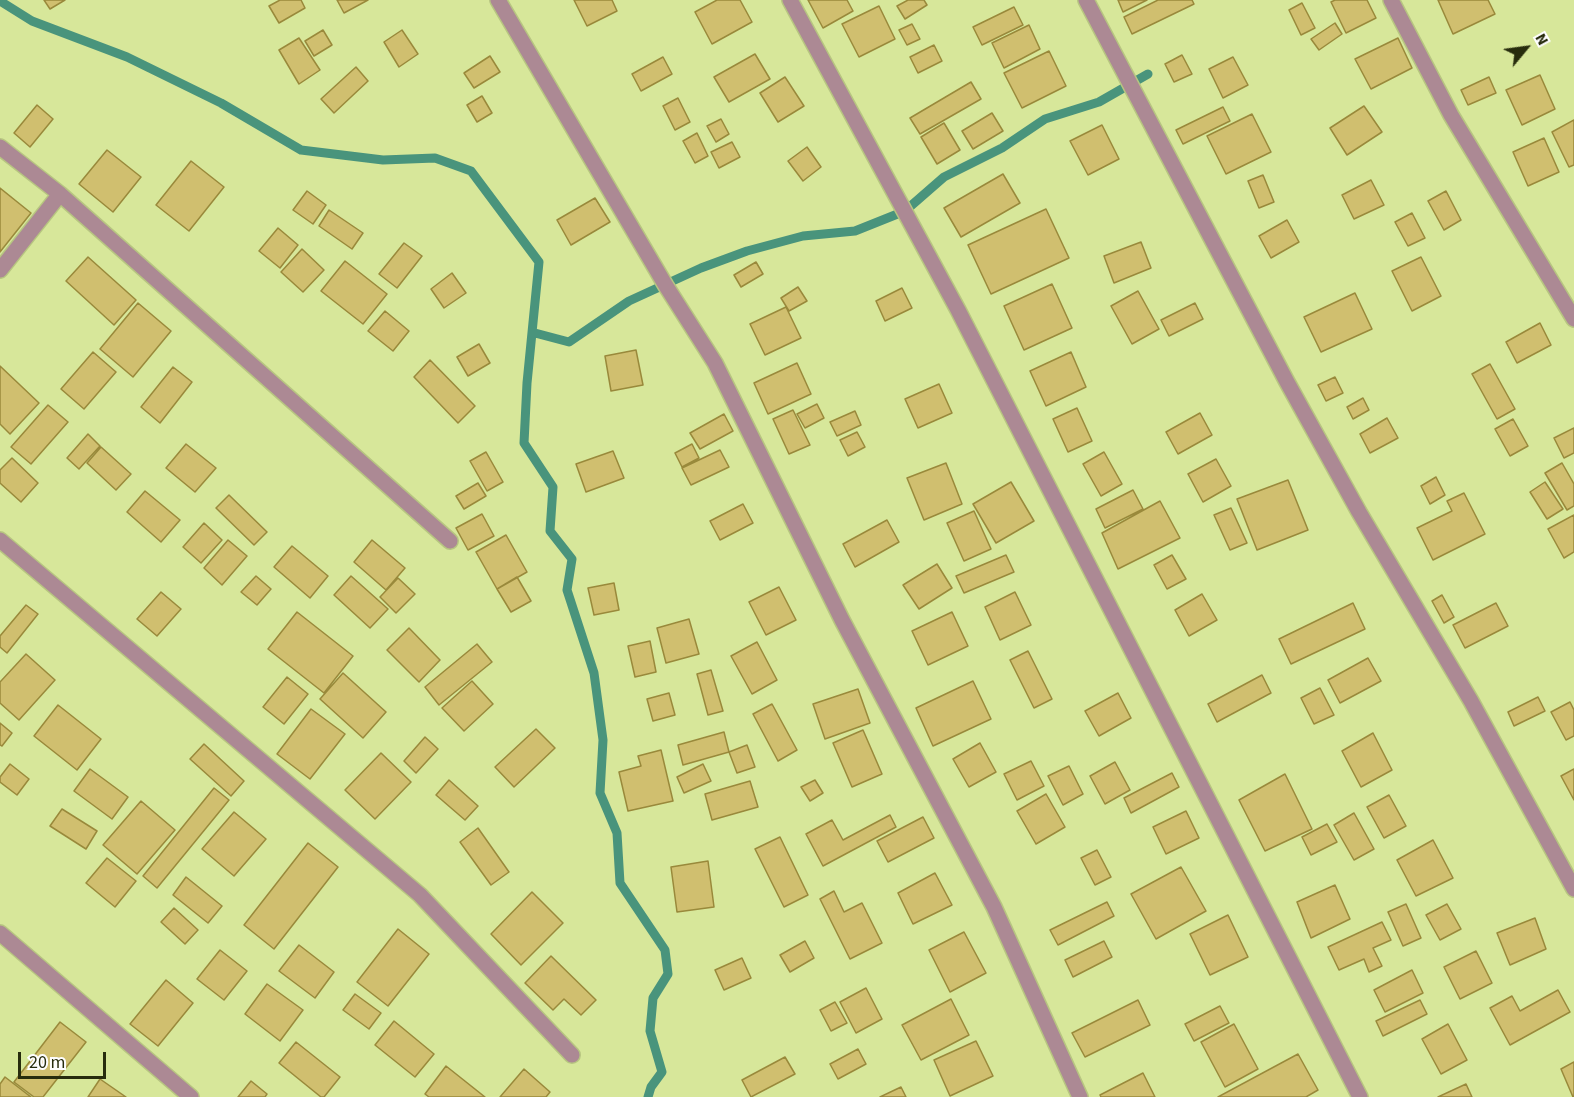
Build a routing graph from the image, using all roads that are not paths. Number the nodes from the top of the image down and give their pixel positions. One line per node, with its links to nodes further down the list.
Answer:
1 (498, 0): 15 (street)
2 (790, 0): 16 (street)
3 (1086, 0): 11 (street)
4 (1391, 0): 8 (street)
5 (0, 147): 6 (street)
6 (60, 194): 7 (street); 10 (street)
7 (0, 270)
8 (1574, 319)
9 (0, 540): 13 (street)
10 (450, 541)
11 (1574, 889)
12 (0, 933): 14 (street)
13 (572, 1055)
14 (191, 1097)
15 (1080, 1097)
16 (1360, 1097)

